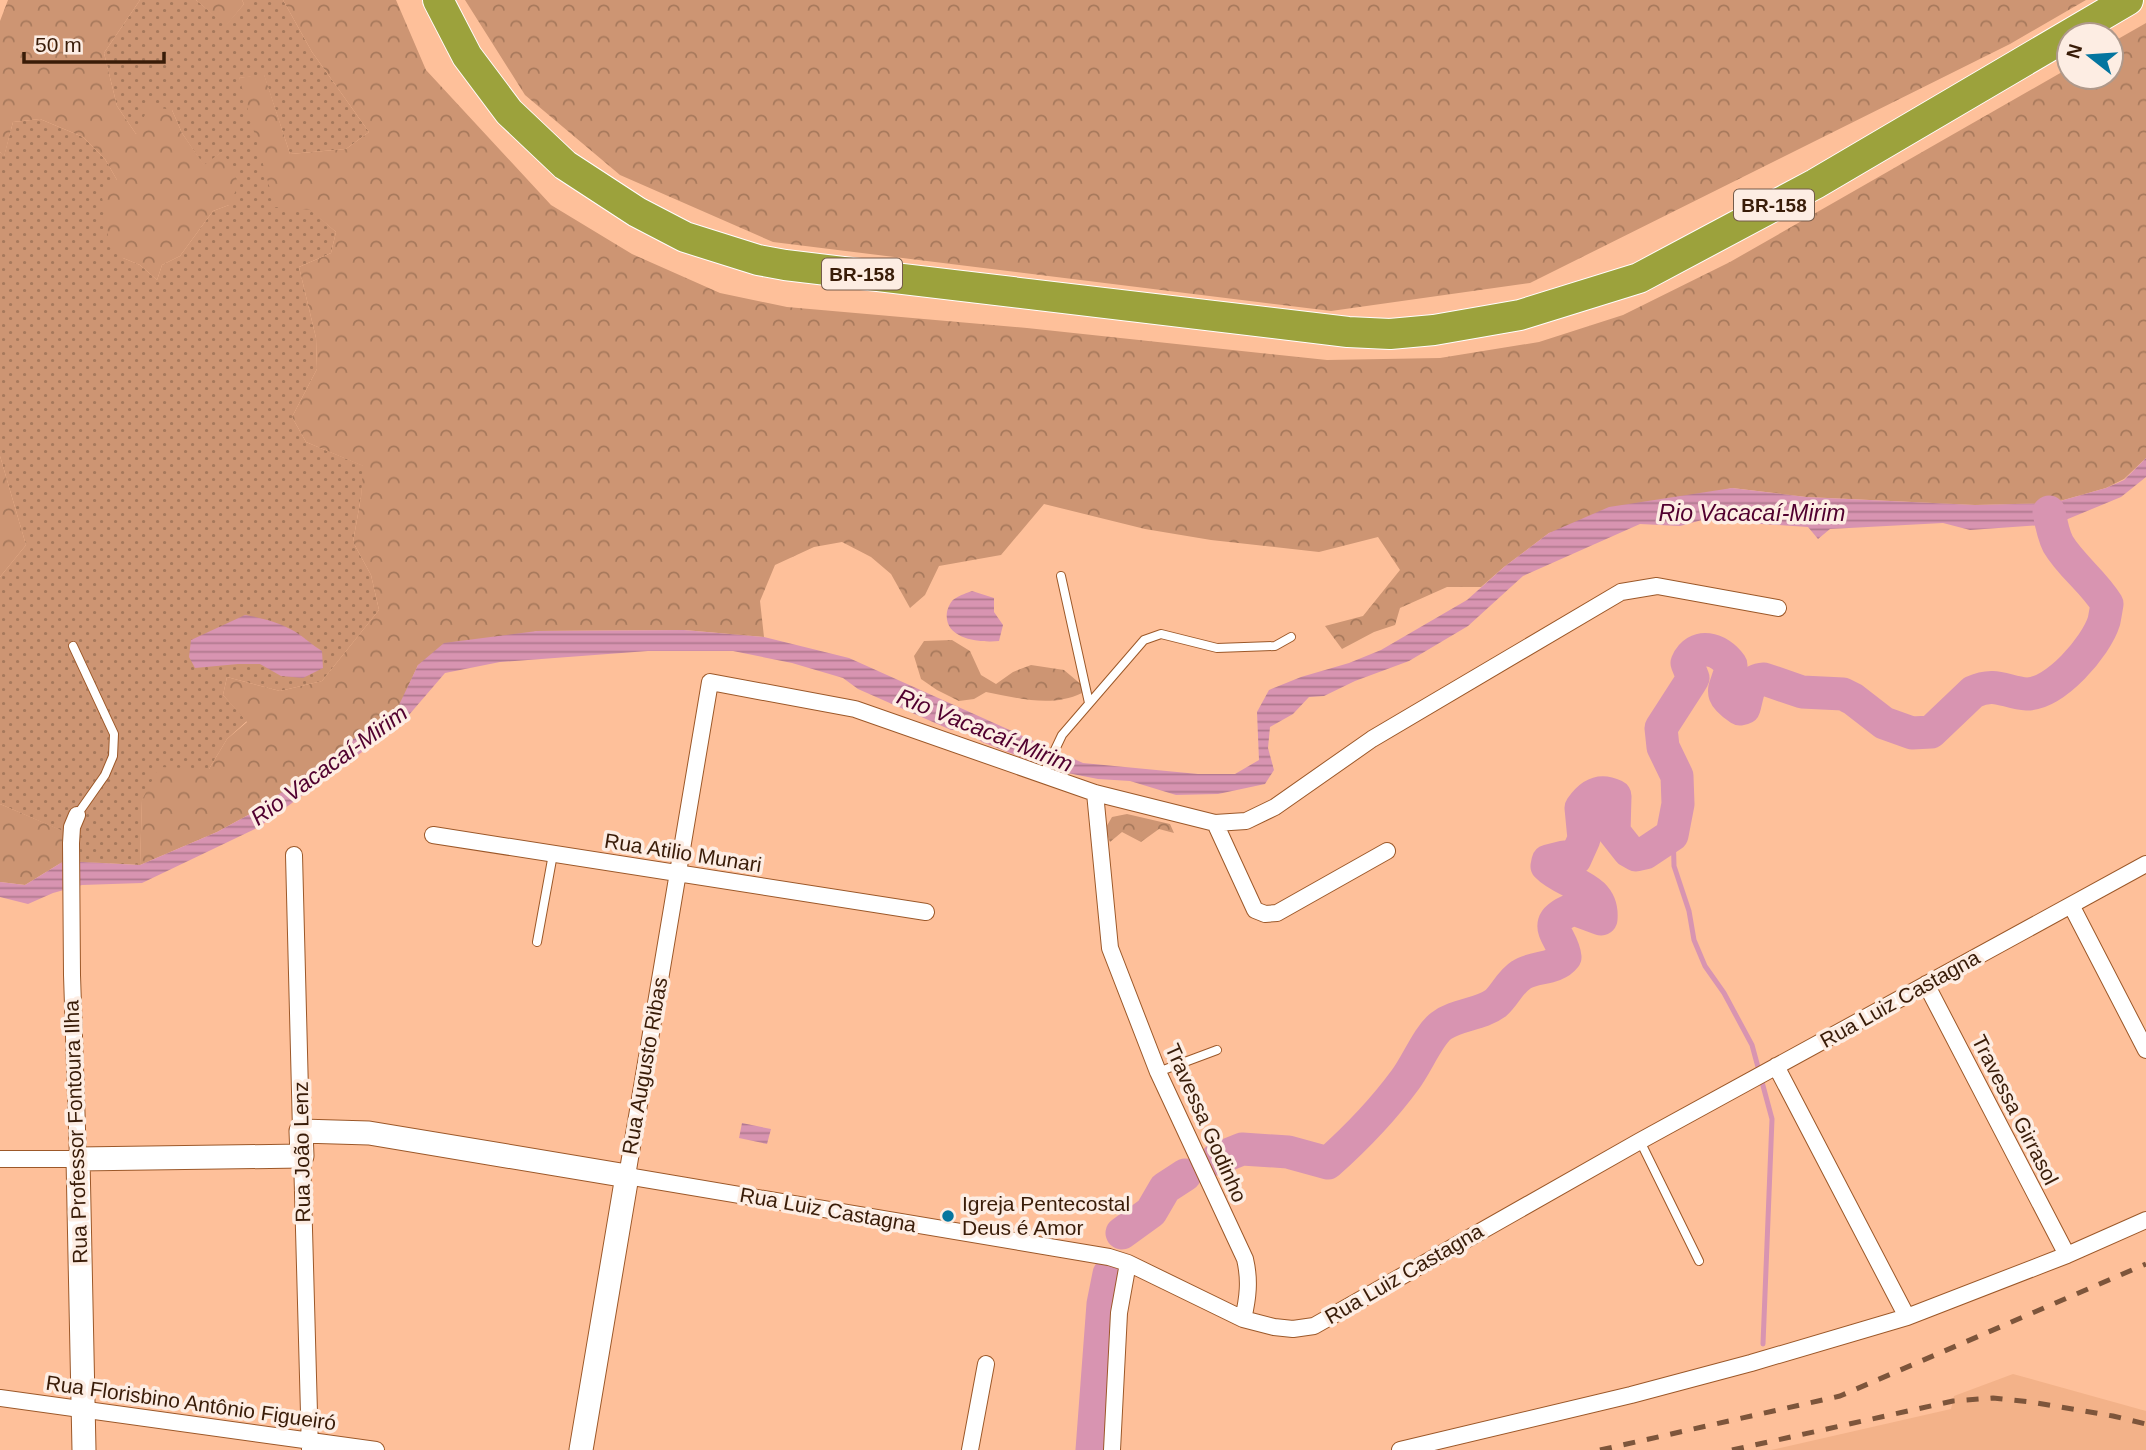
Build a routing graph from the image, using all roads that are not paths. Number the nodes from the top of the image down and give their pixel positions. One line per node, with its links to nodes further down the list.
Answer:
1 (438, 0): 2 (highway, BR-158)
2 (2128, 0)
3 (1061, 576): 7 (lane)
4 (1778, 608): 11 (street)
5 (1291, 637): 7 (lane)
6 (73, 646): 10 (lane)
7 (1089, 703): 8 (lane)
8 (1043, 775): 9 (street); 17 (street, Rua Augusto Ribas)
9 (1094, 793): 11 (street); 25 (street, Travessa Godinho)
10 (77, 815): 29 (street, Rua Professor Fontoura Ilha)
11 (1215, 823): 13 (street)
12 (433, 835): 14 (street, Rua Atilio Munari)
13 (1387, 851)
14 (553, 854): 17 (street, Rua Atilio Munari); 20 (lane)
15 (294, 855): 26 (street, Rua João Lenz)
16 (2146, 864): 18 (street, Rua Luiz Castagna)
17 (678, 874): 19 (street, Rua Atilio Munari); 31 (street, Rua Augusto Ribas)
18 (2071, 905): 21 (street, Rua Luiz Castagna); 23 (street)
19 (926, 912)
20 (537, 942)
21 (1926, 984): 24 (street, Rua Luiz Castagna); 33 (street, Travessa Girrasol)
22 (1217, 1050): 25 (lane)
23 (2146, 1050)
24 (1776, 1066): 27 (street, Rua Luiz Castagna); 36 (street)
25 (1158, 1072): 37 (street, Travessa Godinho)
26 (301, 1131): 28 (street, Rua João Lenz); 31 (street, Rua Luiz Castagna)
27 (1640, 1141): 34 (lane); 37 (street, Rua Luiz Castagna)
28 (302, 1156): 29 (street); 41 (street, Rua João Lenz)
29 (78, 1159): 30 (street); 40 (street, Rua Professor Fontoura Ilha)
30 (0, 1160)
31 (627, 1176): 35 (street, Rua Luiz Castagna); 44 (street, Rua Augusto Ribas)
32 (2146, 1220): 33 (street)
33 (2067, 1255): 36 (street)
34 (1699, 1261)
35 (1128, 1263): 37 (street, Rua Luiz Castagna); 46 (street)
36 (1907, 1317): 47 (street)
37 (1243, 1319)
38 (986, 1364): 45 (street)
39 (0, 1398): 40 (street, Rua Florisbino Antônio Figueiró)
40 (83, 1410): 41 (street, Rua Florisbino Antônio Figueiró); 42 (street, Rua Professor Fontoura Ilha)
41 (309, 1445): 43 (street, Rua Florisbino Antônio Figueiró)
42 (84, 1450)
43 (376, 1450)
44 (581, 1450)
45 (971, 1450)
46 (1112, 1450)
47 (1400, 1450)

